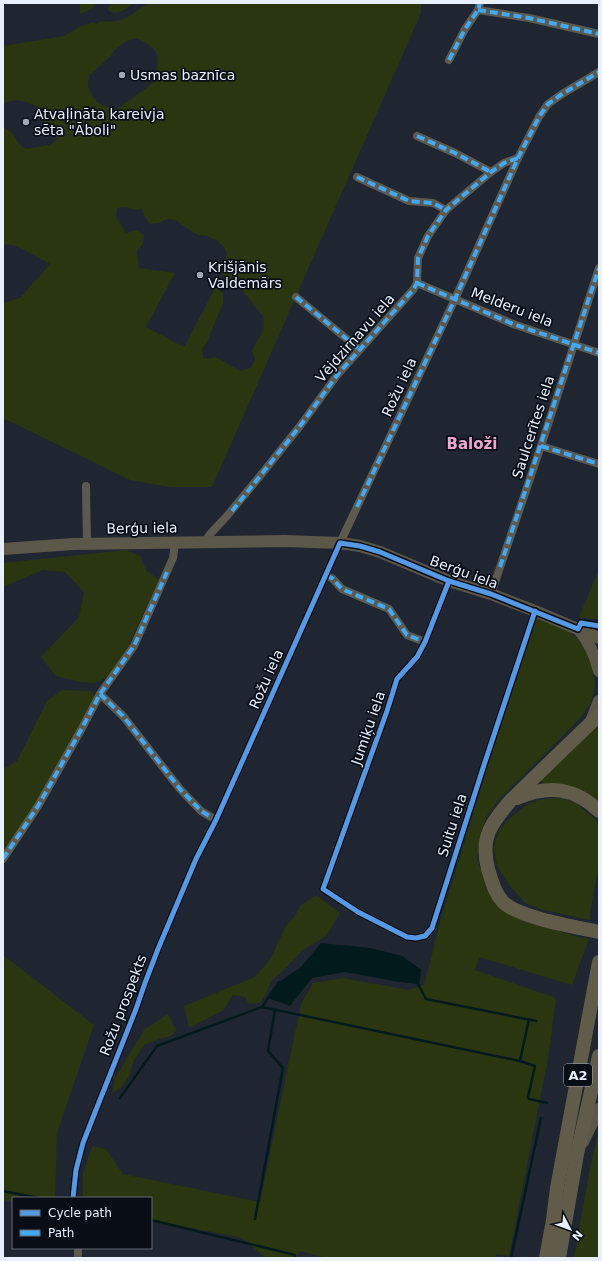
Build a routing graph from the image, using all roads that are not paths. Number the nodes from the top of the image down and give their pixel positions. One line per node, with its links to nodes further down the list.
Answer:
1 (479, 7): 2 (street); 3 (street)
2 (599, 34)
3 (450, 60)
4 (599, 72): 6 (street, Rožu iela)
5 (417, 136): 7 (street)
6 (518, 158): 7 (street); 13 (street, Rožu iela)
7 (491, 172): 9 (street)
8 (357, 177): 9 (street)
9 (446, 210): 11 (street)
10 (599, 268): 14 (street, Saulcerītes iela)
11 (417, 283): 13 (street, Melderu iela); 15 (street, Vējdzirnavu iela)
12 (296, 297): 15 (street)
13 (455, 299): 14 (street, Melderu iela); 22 (street, Rožu iela)
14 (573, 344): 16 (street, Melderu iela); 17 (street, Saulcerītes iela)
15 (359, 349): 20 (street, Vējdzirnavu iela)
16 (599, 353)
17 (541, 446): 18 (street); 27 (street, Saulcerītes iela)
18 (599, 464)
19 (86, 486): 23 (street)
20 (206, 542): 21 (main road, Berģu iela); 22 (main road, Berģu iela)
21 (175, 543): 23 (main road, Berģu iela); 34 (street)
22 (340, 543): 25 (street, Rožu iela); 26 (main road, Berģu iela)
23 (87, 544): 24 (main road, Berģu iela)
24 (3, 549)
25 (326, 576): 32 (street); 39 (street, Rožu iela)
26 (449, 581): 27 (main road, Berģu iela); 32 (street, Jumiķu iela)
27 (491, 594): 28 (main road, Berģu iela)
28 (535, 611): 29 (main road, Berģu iela); 41 (street, Suitu iela)
29 (578, 629): 30 (main road); 31 (main road, Berģu iela); 33 (main road)
30 (599, 631)
31 (599, 638)
32 (425, 642): 41 (street, Jumiķu iela)
33 (599, 671)
34 (100, 694): 39 (street); 40 (street)
35 (599, 701): 36 (main road)
36 (595, 719): 37 (highway)
37 (511, 800): 38 (highway); 42 (highway)
38 (599, 811)
39 (214, 823): 47 (street, Rožu prospekts)
40 (3, 859)
41 (323, 890)
42 (599, 932)
43 (599, 962): 48 (highway, A2)
44 (599, 1056): 46 (highway, A2)
45 (599, 1109): 46 (main road)
46 (577, 1154): 49 (highway, A2)
47 (73, 1197)
48 (546, 1258)
49 (559, 1258)

